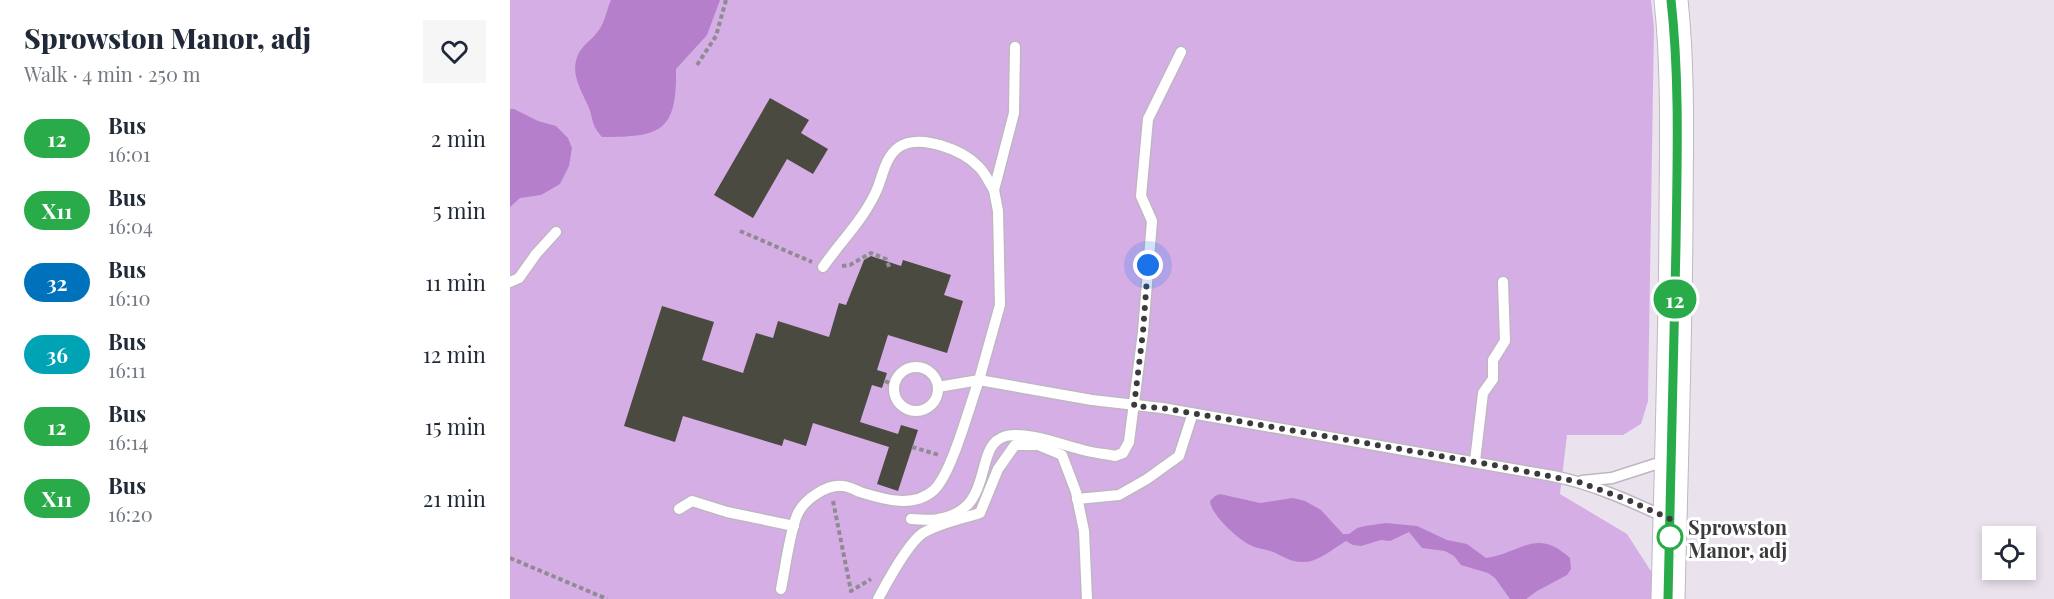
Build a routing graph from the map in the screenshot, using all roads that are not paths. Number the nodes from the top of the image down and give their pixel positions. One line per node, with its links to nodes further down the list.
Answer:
1 (1671, 0): 14 (main road)
2 (1015, 47): 4 (lane)
3 (1181, 52): 12 (lane)
4 (994, 190): 6 (lane); 10 (lane)
5 (556, 232): 7 (lane)
6 (824, 267)
7 (510, 282): 9 (lane)
8 (1503, 282): 15 (lane)
9 (510, 294)
10 (979, 380): 11 (lane); 12 (lane); 21 (lane)
11 (938, 387): 11 (lane)
12 (1134, 406): 15 (lane); 19 (lane)
13 (1191, 419): 17 (lane)
14 (1671, 459): 16 (lane); 20 (main road)
15 (1475, 461): 16 (lane)
16 (1579, 482): 20 (lane)
17 (1077, 499): 23 (lane); 24 (lane)
18 (680, 509): 21 (lane)
19 (910, 519)
20 (1670, 519): 25 (main road)
21 (794, 526): 22 (lane)
22 (781, 589)
23 (878, 599)
24 (1087, 599)
25 (1668, 599)

